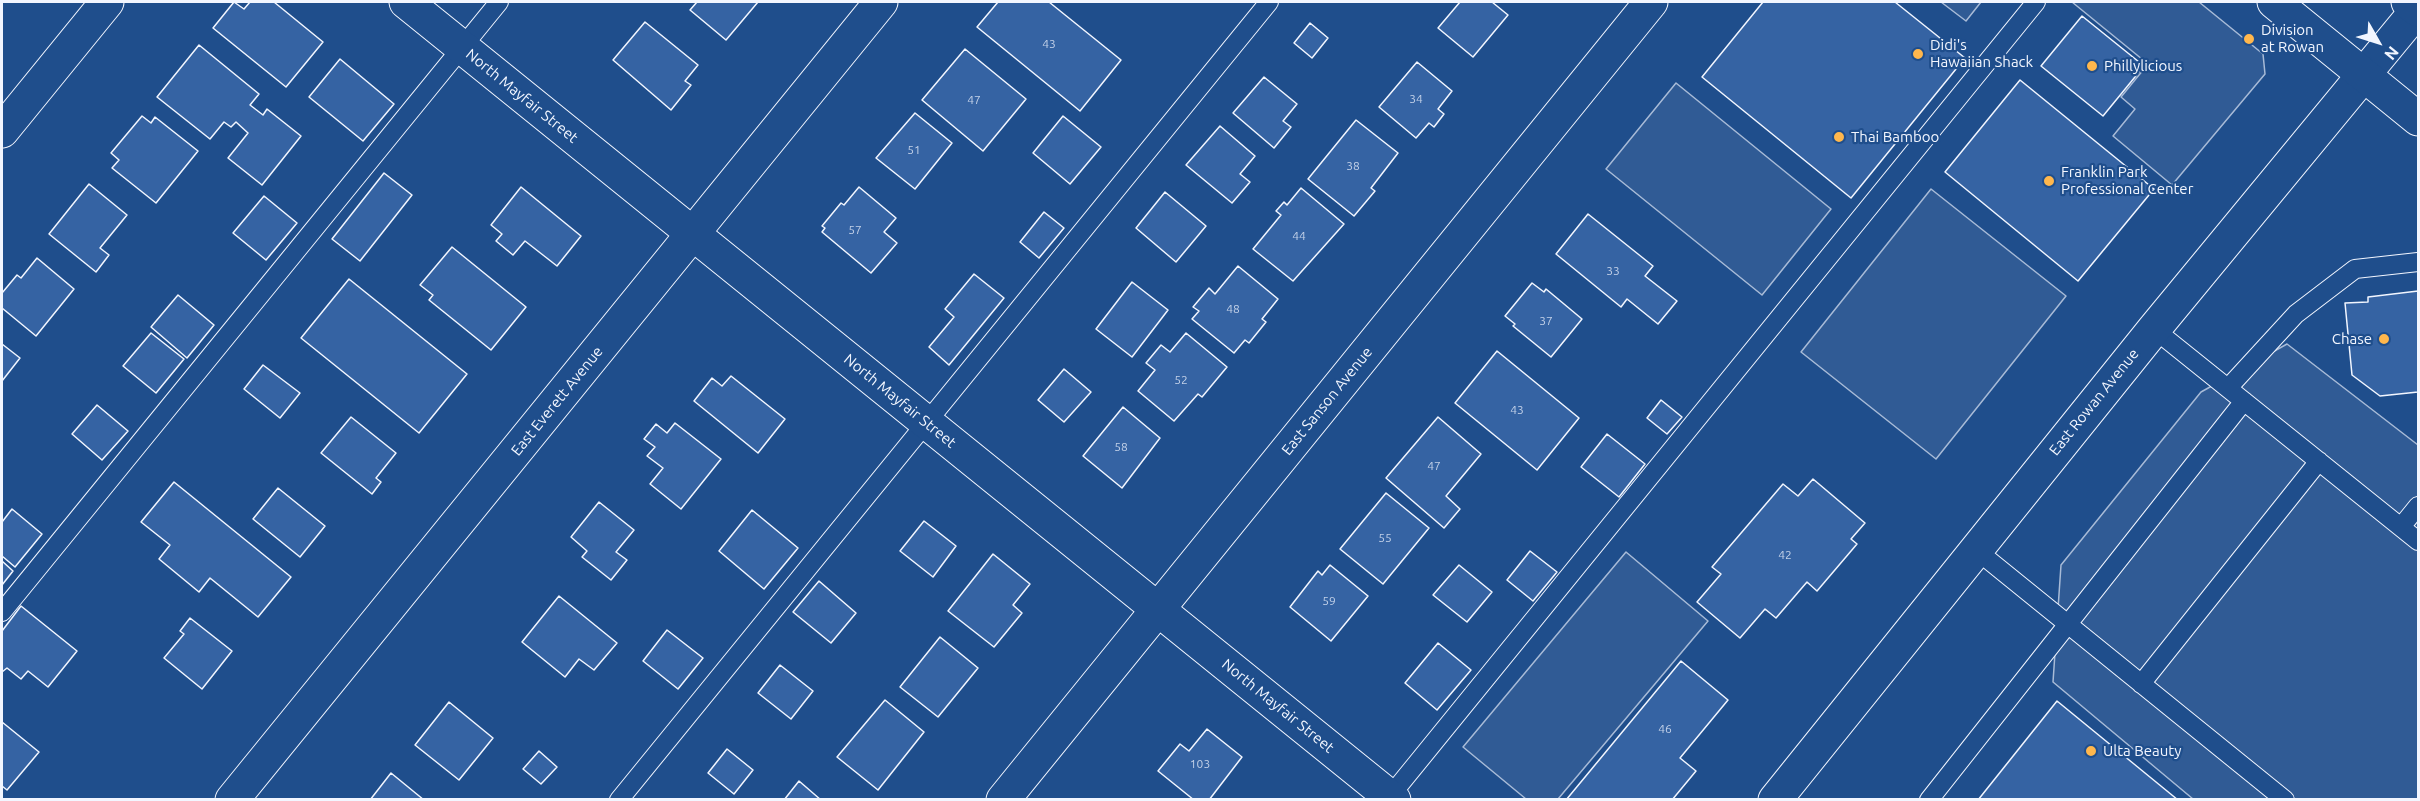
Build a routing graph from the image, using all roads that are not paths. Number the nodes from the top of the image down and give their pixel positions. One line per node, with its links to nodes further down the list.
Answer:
1 (107, 2): 13 (street)
2 (406, 2): 10 (street, North Mayfair Street)
3 (499, 2): 10 (lane)
4 (881, 2): 14 (street, East Everett Avenue)
5 (1269, 2): 19 (lane)
6 (1651, 2): 25 (street, East Sanson Avenue)
7 (2036, 2): 29 (lane)
8 (2274, 2): 11 (street)
9 (2415, 7): 11 (street, East Rowan Avenue)
10 (462, 47): 14 (street, North Mayfair Street); 26 (lane)
11 (2364, 74): 12 (street); 16 (street, East Rowan Avenue)
12 (2418, 119)
13 (2, 131)
14 (693, 234): 19 (street, North Mayfair Street); 30 (street, East Everett Avenue)
15 (2418, 262): 17 (lane)
16 (2154, 328): 17 (lane); 24 (street, East Rowan Avenue)
17 (2228, 388): 18 (lane)
18 (2244, 401): 20 (lane); 27 (lane)
19 (926, 422): 25 (street, North Mayfair Street); 31 (lane)
20 (2319, 462): 22 (lane); 28 (lane)
21 (2418, 506): 22 (lane)
22 (2401, 527): 23 (lane)
23 (2418, 541)
24 (1975, 549): 27 (lane); 33 (street, East Rowan Avenue)
25 (1159, 609): 29 (street, North Mayfair Street); 32 (street, East Sanson Avenue)
26 (2, 612)
27 (2067, 624): 28 (lane); 34 (lane)
28 (2141, 684): 35 (lane)
29 (1391, 798)
30 (232, 800)
31 (619, 800)
32 (1003, 800)
33 (1775, 800)
34 (1929, 800)
35 (2285, 800)

